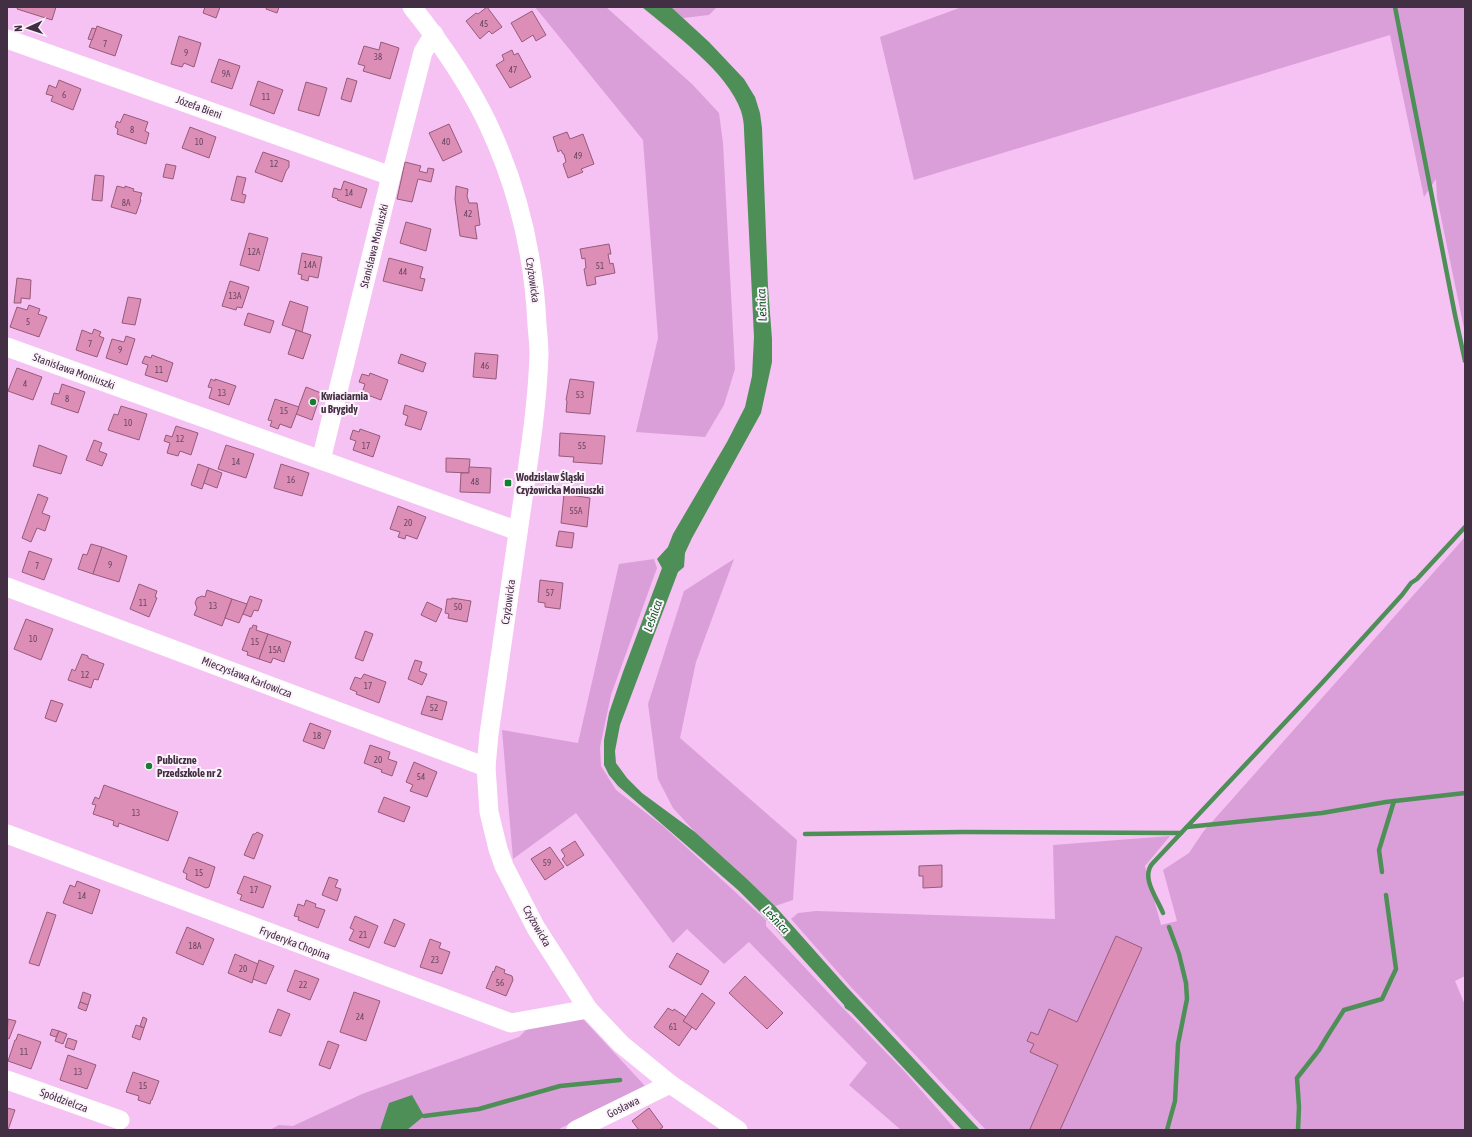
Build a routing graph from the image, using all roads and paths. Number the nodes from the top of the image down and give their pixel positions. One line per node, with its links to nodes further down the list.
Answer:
1 (412, 7): 2 (street, Czyżowicka)
2 (434, 34): 4 (street, Stanisława Moniuszki); 7 (street, Czyżowicka)
3 (7, 39): 4 (street, Józefa Bieni)
4 (391, 176): 6 (street, Stanisława Moniuszki)
5 (7, 347): 6 (street, Stanisława Moniuszki)
6 (321, 460): 7 (street, Stanisława Moniuszki)
7 (518, 532): 9 (street, Czyżowicka)
8 (7, 587): 9 (street, Mieczysława Karłowicza)
9 (486, 766): 11 (street, Czyżowicka)
10 (7, 834): 11 (street, Fryderyka Chopina)
11 (588, 1009): 13 (street, Czyżowicka)
12 (7, 1080): 14 (street, Spółdzielcza)
13 (670, 1084): 15 (street, Gosława); 16 (street, Czyżowicka)
14 (120, 1120)
15 (576, 1130)
16 (738, 1130)

